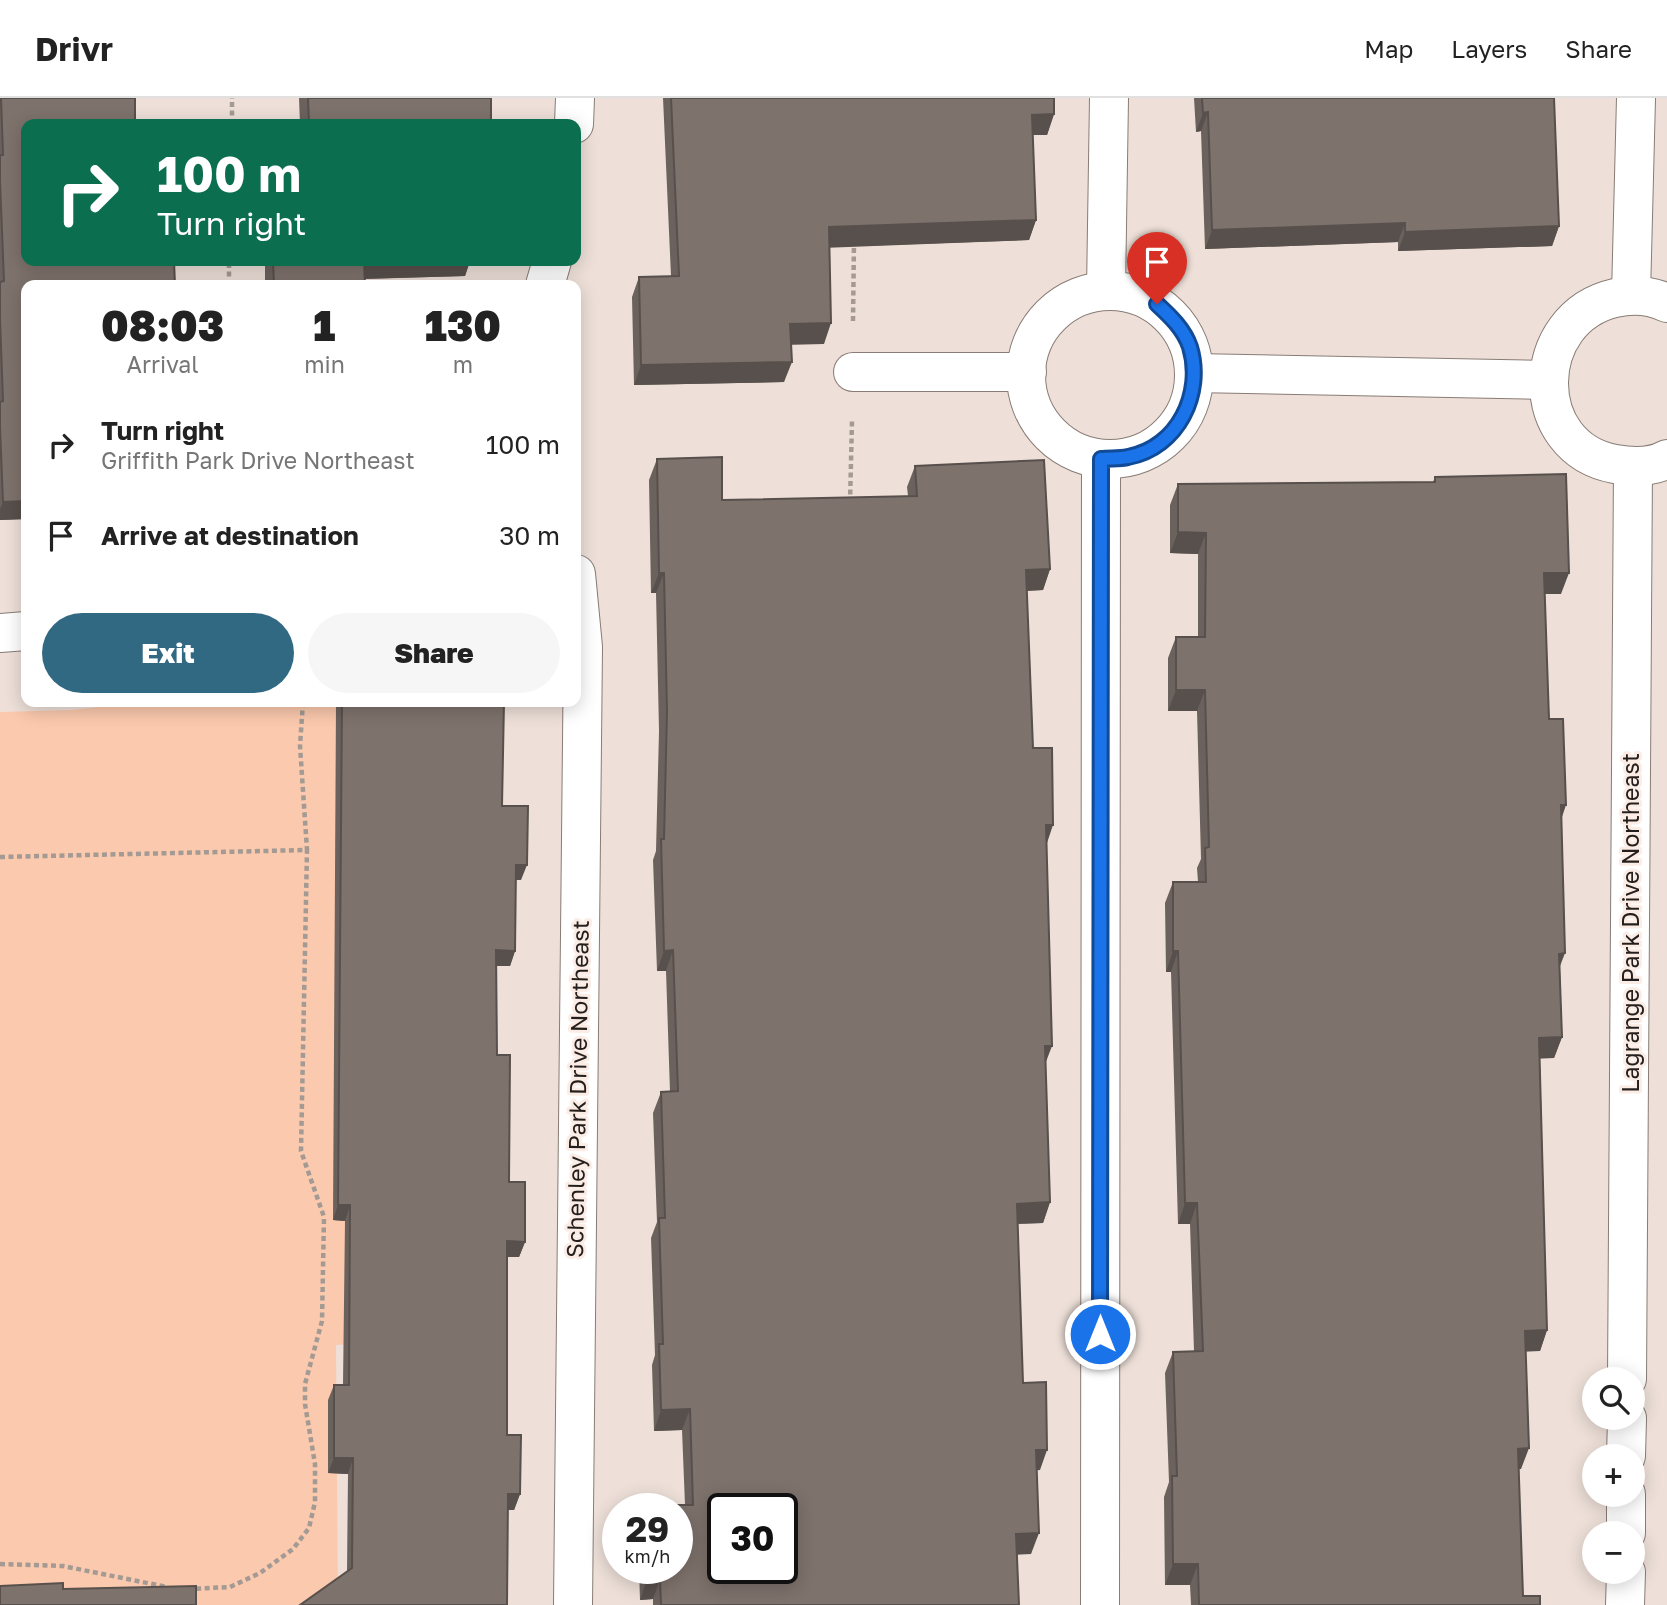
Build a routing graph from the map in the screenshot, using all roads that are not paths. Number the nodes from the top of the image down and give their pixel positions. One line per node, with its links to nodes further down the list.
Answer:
1 (575, 98): 4 (street)
2 (1109, 98): 5 (street)
3 (1636, 98): 6 (street, Lagrange Park Drive Northeast)
4 (574, 119)
5 (1106, 290): 8 (street); 9 (street)
6 (1649, 299): 10 (street, Lagrange Park Drive Northeast)
7 (853, 372): 8 (street)
8 (1027, 372): 11 (street)
9 (1195, 373): 10 (street); 11 (street)
10 (1549, 380): 12 (street, Lagrange Park Drive Northeast)
11 (1101, 459): 19 (street)
12 (1650, 463): 16 (street, Lagrange Park Drive Northeast)
13 (581, 627): 18 (street, Schenley Park Drive Northeast)
14 (21, 631): 15 (street)
15 (0, 633)
16 (1627, 1367)
17 (1626, 1584): 20 (street)
18 (573, 1605)
19 (1100, 1605)
20 (1625, 1605)

